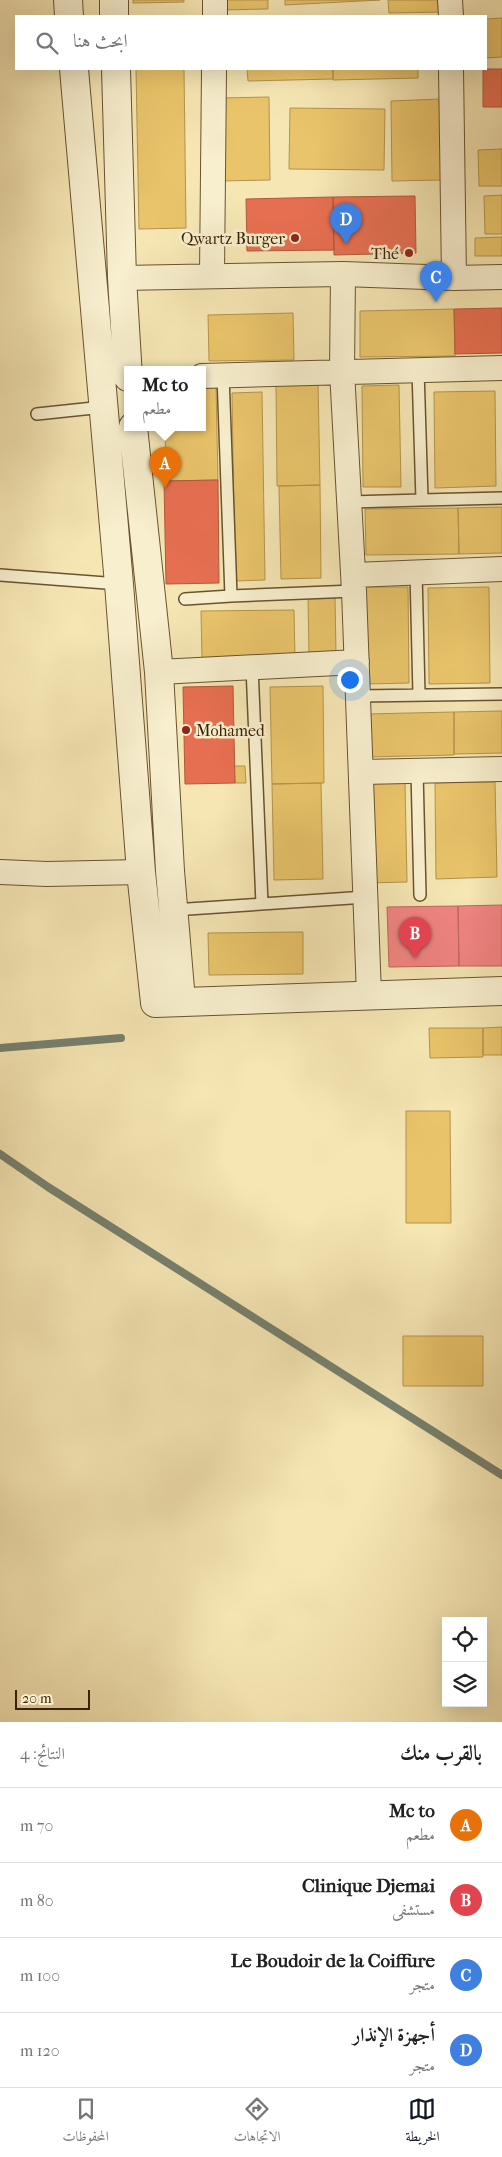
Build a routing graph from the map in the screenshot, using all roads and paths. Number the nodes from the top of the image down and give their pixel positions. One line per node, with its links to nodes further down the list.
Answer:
1 (68, 0): 5 (street)
2 (114, 0): 6 (street)
3 (215, 0): 7 (street)
4 (450, 0): 8 (street)
5 (69, 15)
6 (114, 15)
7 (215, 15)
8 (451, 15)
9 (74, 70): 18 (street)
10 (116, 70): 16 (street)
11 (214, 70): 14 (street)
12 (451, 70): 17 (street)
13 (343, 274): 14 (street); 17 (street); 22 (street)
14 (212, 275): 16 (street)
15 (502, 277): 17 (street)
16 (122, 278): 18 (street); 19 (street)
17 (454, 278)
18 (93, 284): 24 (street)
19 (127, 366)
20 (502, 368): 21 (street)
21 (418, 370): 22 (street); 28 (lane)
22 (342, 371): 23 (street); 29 (street)
23 (213, 376): 35 (lane)
24 (103, 407): 25 (lane); 34 (street)
25 (37, 414)
26 (133, 431): 39 (street)
27 (502, 498): 28 (lane)
28 (422, 500): 29 (lane)
29 (350, 502): 33 (street)
30 (502, 569): 31 (street)
31 (416, 572): 33 (street); 41 (lane)
32 (0, 575): 34 (lane)
33 (354, 583): 35 (lane); 37 (street)
34 (119, 584): 47 (street)
35 (231, 596): 36 (lane)
36 (185, 599)
37 (357, 662): 38 (street); 42 (street)
38 (252, 667): 39 (street); 50 (lane)
39 (159, 672): 51 (street)
40 (502, 694): 41 (lane)
41 (420, 695): 42 (lane)
42 (358, 696): 45 (street)
43 (502, 769): 44 (street)
44 (417, 771): 45 (street); 48 (lane)
45 (361, 772): 49 (street)
46 (0, 872): 47 (street)
47 (141, 872): 54 (street)
48 (420, 895)
49 (366, 897): 50 (lane); 53 (street)
50 (262, 904): 51 (lane)
51 (173, 910): 54 (street)
52 (502, 991): 53 (street)
53 (369, 995): 54 (street)
54 (181, 1001)

